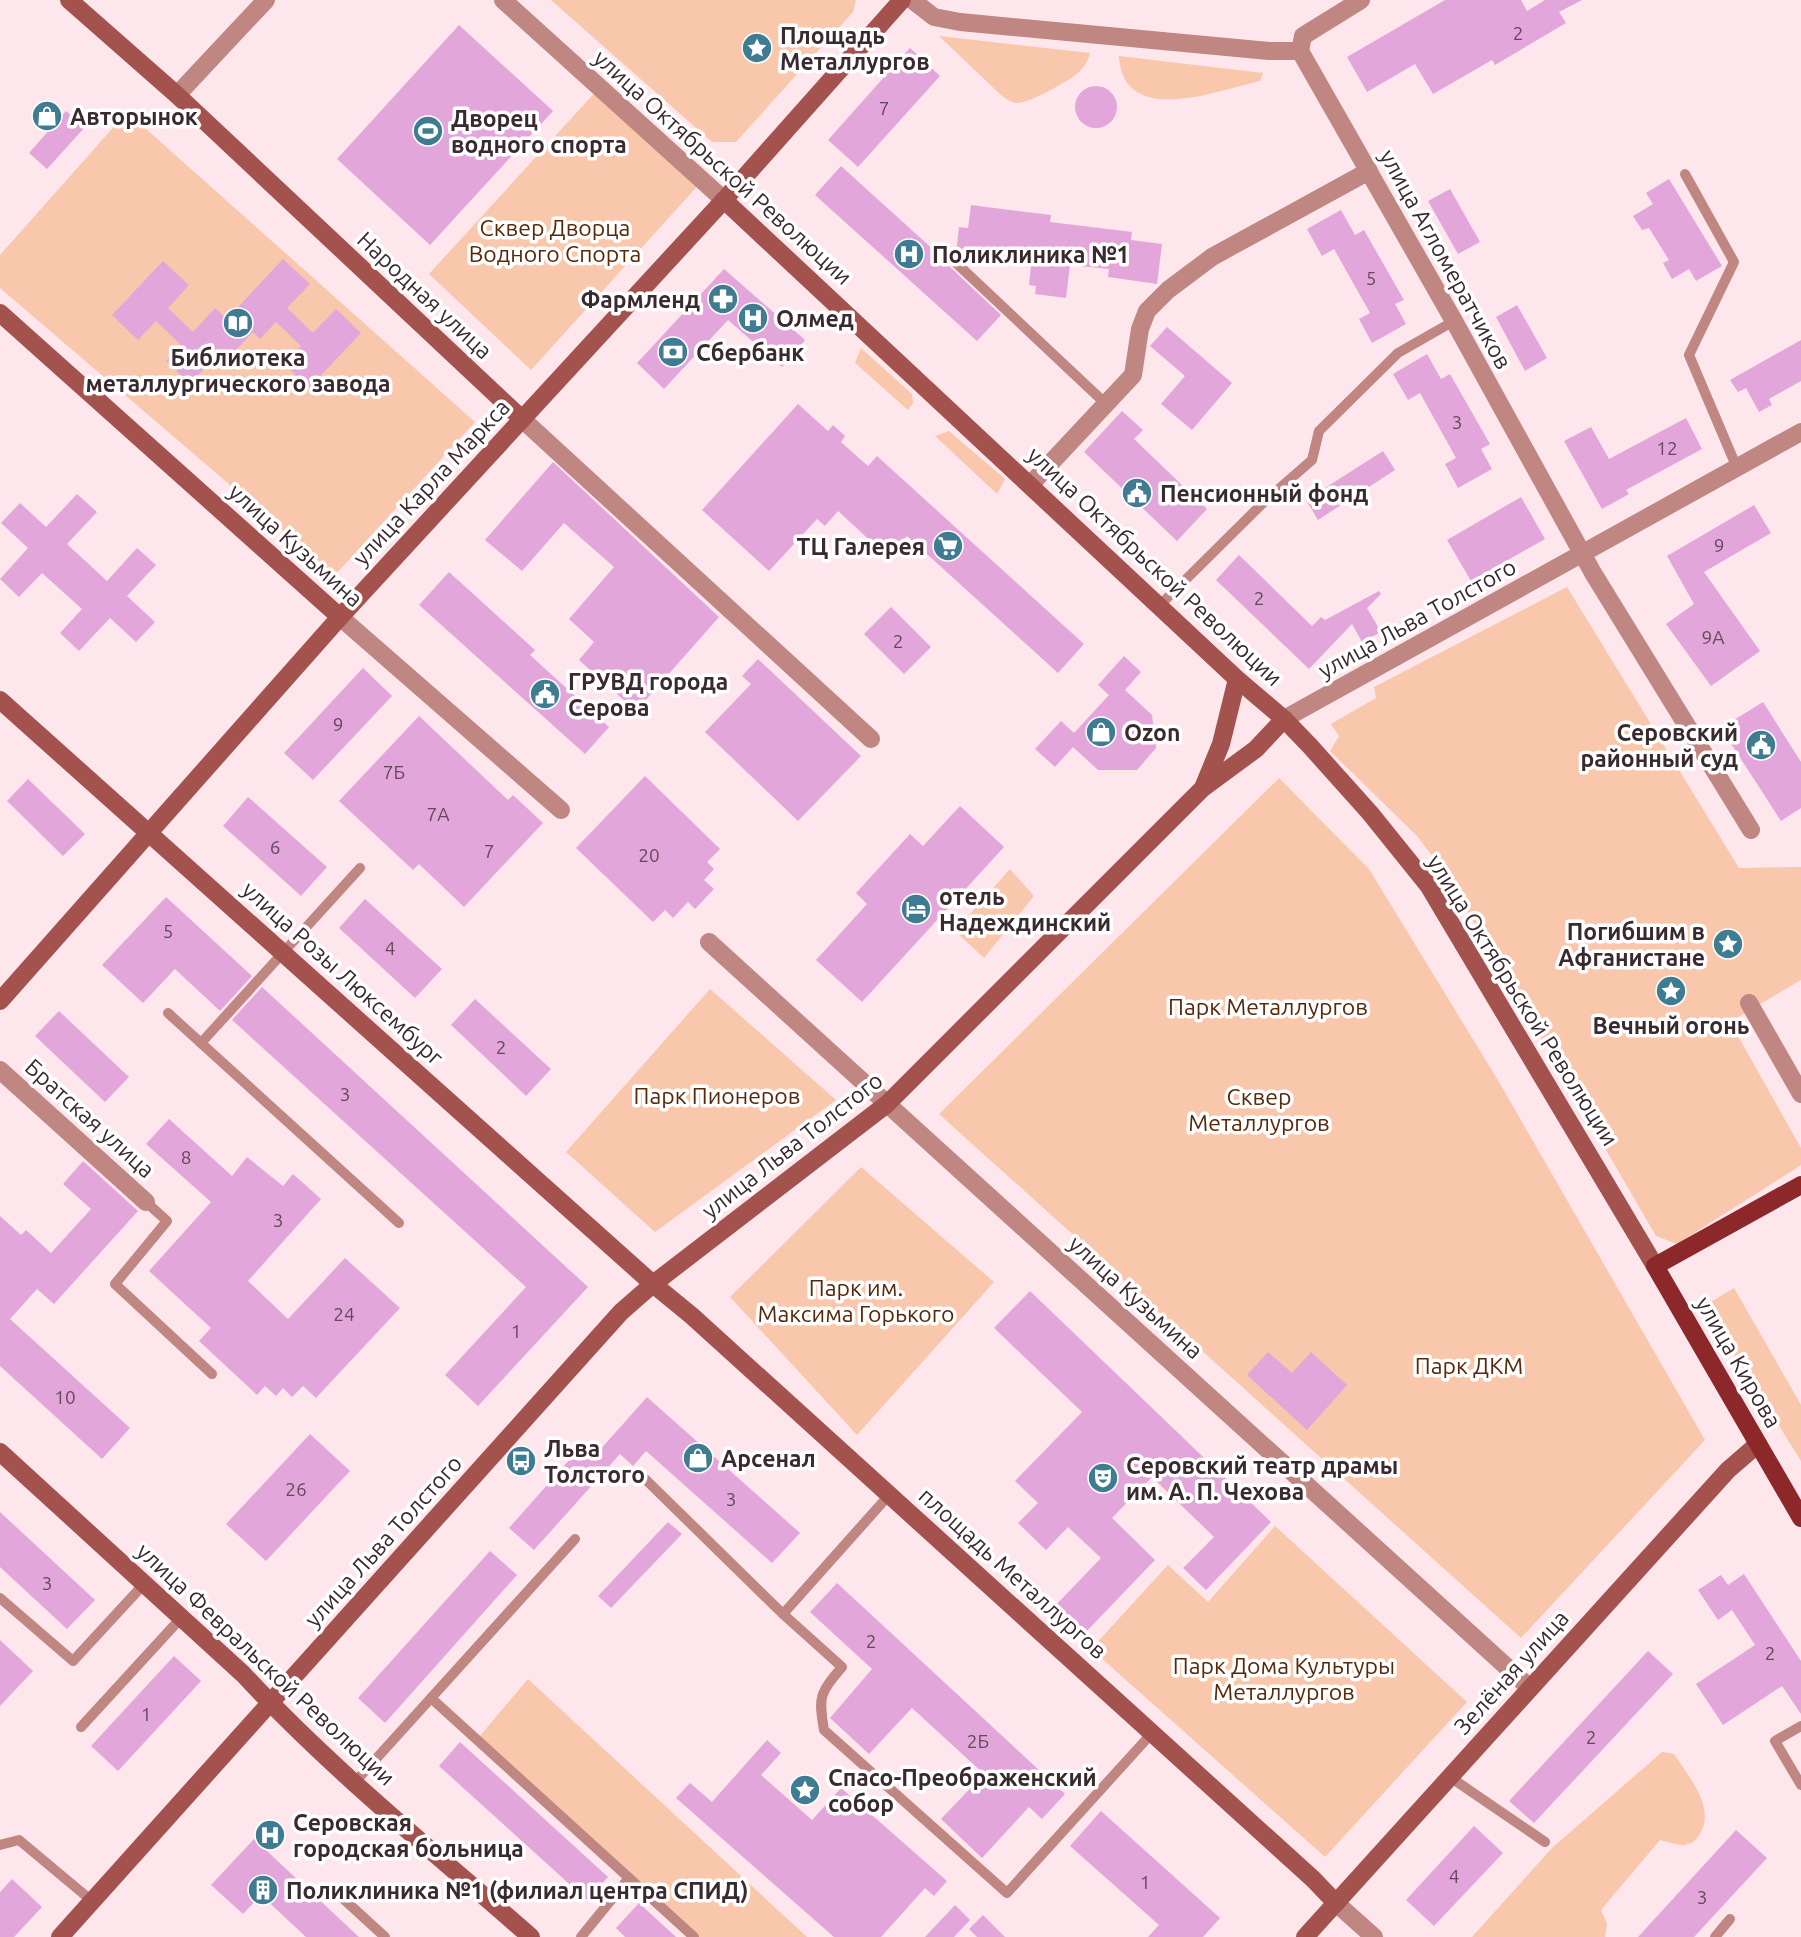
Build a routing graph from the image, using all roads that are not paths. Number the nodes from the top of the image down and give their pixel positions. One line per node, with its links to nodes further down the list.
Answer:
1 (69, 0): 8 (street, Народная улица)
2 (266, 0): 8 (street)
3 (503, 0): 11 (street, улица Октябрьской Революции)
4 (902, 0): 11 (street, улица Карла Маркса)
5 (912, 0): 7 (street)
6 (1361, 0): 7 (street)
7 (1300, 51): 9 (street, улица Агломератчиков)
8 (177, 95): 16 (street, Народная улица)
9 (1369, 172): 14 (street, улица Агломератчиков); 15 (street)
10 (1685, 174): 18 (lane)
11 (724, 200): 16 (street, улица Карла Маркса); 19 (street, улица Октябрьской Революции)
12 (954, 261): 15 (lane)
13 (0, 313): 22 (street, улица Кузьмина)
14 (1454, 321): 20 (street, улица Агломератчиков); 21 (lane)
15 (1106, 404): 19 (street)
16 (522, 419): 22 (street, улица Карла Маркса); 26 (street, Народная улица)
17 (1801, 432): 18 (street, улица Льва Толстого)
18 (1737, 468): 20 (street, улица Льва Толстого)
19 (1031, 484): 21 (street, улица Октябрьской Революции)
20 (1582, 554): 25 (street, улица Льва Толстого); 29 (street, улица Агломератчиков)
21 (1160, 605): 23 (street, улица Октябрьской Революции)
22 (340, 617): 28 (street, улица Кузьмина); 30 (street, улица Карла Маркса)
23 (1237, 678): 25 (street, улица Октябрьской Революции); 27 (street)
24 (0, 700): 30 (street, улица Розы Люксембург)
25 (1284, 719): 27 (street, улица Льва Толстого); 44 (street, улица Октябрьской Революции)
26 (871, 739)
27 (1203, 788): 40 (street, улица Льва Толстого)
28 (561, 810)
29 (1751, 830)
30 (150, 832): 33 (street, улица Розы Люксембург); 34 (street, улица Карла Маркса)
31 (360, 868): 33 (lane)
32 (709, 943): 40 (street, улица Кузьмина)
33 (284, 952): 37 (lane); 45 (street, улица Розы Люксембург)
34 (0, 1001)
35 (1749, 1003): 39 (street)
36 (168, 1013): 37 (lane)
37 (201, 1043): 43 (lane)
38 (0, 1070): 42 (street, Братская улица)
39 (1801, 1094)
40 (887, 1104): 45 (street, улица Льва Толстого); 58 (street, улица Кузьмина)
41 (1801, 1185): 44 (main road)
42 (146, 1202): 46 (lane)
43 (399, 1223)
44 (1655, 1266): 47 (main road, улица Кирова)
45 (653, 1284): 50 (street, площадь Металлургов); 60 (street, улица Льва Толстого)
46 (212, 1374)
47 (1758, 1444): 51 (main road, улица Кирова); 58 (street, Зелёная улица)
48 (0, 1452): 53 (street, улица Февральской Революции)
49 (642, 1476): 56 (lane)
50 (890, 1494): 56 (lane); 63 (street, площадь Металлургов)
51 (1801, 1518)
52 (575, 1539): 59 (lane)
53 (144, 1584): 54 (lane); 57 (street, улица Февральской Революции)
54 (4, 1601): 55 (lane)
55 (0, 1614)
56 (783, 1614): 63 (lane)
57 (181, 1618): 60 (street, улица Февральской Революции); 62 (lane)
58 (1530, 1688): 64 (street, Зелёная улица)
59 (431, 1698): 65 (lane); 69 (lane)
60 (271, 1704): 65 (street, улица Февральской Революции); 71 (street, улица Льва Толстого)
61 (1801, 1726): 66 (lane)
62 (81, 1727)
63 (1152, 1734): 72 (street, площадь Металлургов)
64 (1450, 1777): 67 (lane); 72 (street, Зелёная улица)
65 (355, 1782): 76 (street, улица Февральской Революции)
66 (1801, 1785)
67 (1545, 1842)
68 (0, 1845): 71 (lane)
69 (629, 1878): 77 (lane); 78 (lane)
70 (338, 1894): 75 (lane)
71 (92, 1901): 74 (street, улица Льва Толстого)
72 (1336, 1903): 79 (street, Зелёная улица); 80 (street)
73 (1730, 1919): 81 (lane)
74 (60, 1937)
75 (385, 1937)
76 (531, 1937)
77 (581, 1937)
78 (694, 1937)
79 (1305, 1937)
80 (1374, 1937)
81 (1715, 1937)

